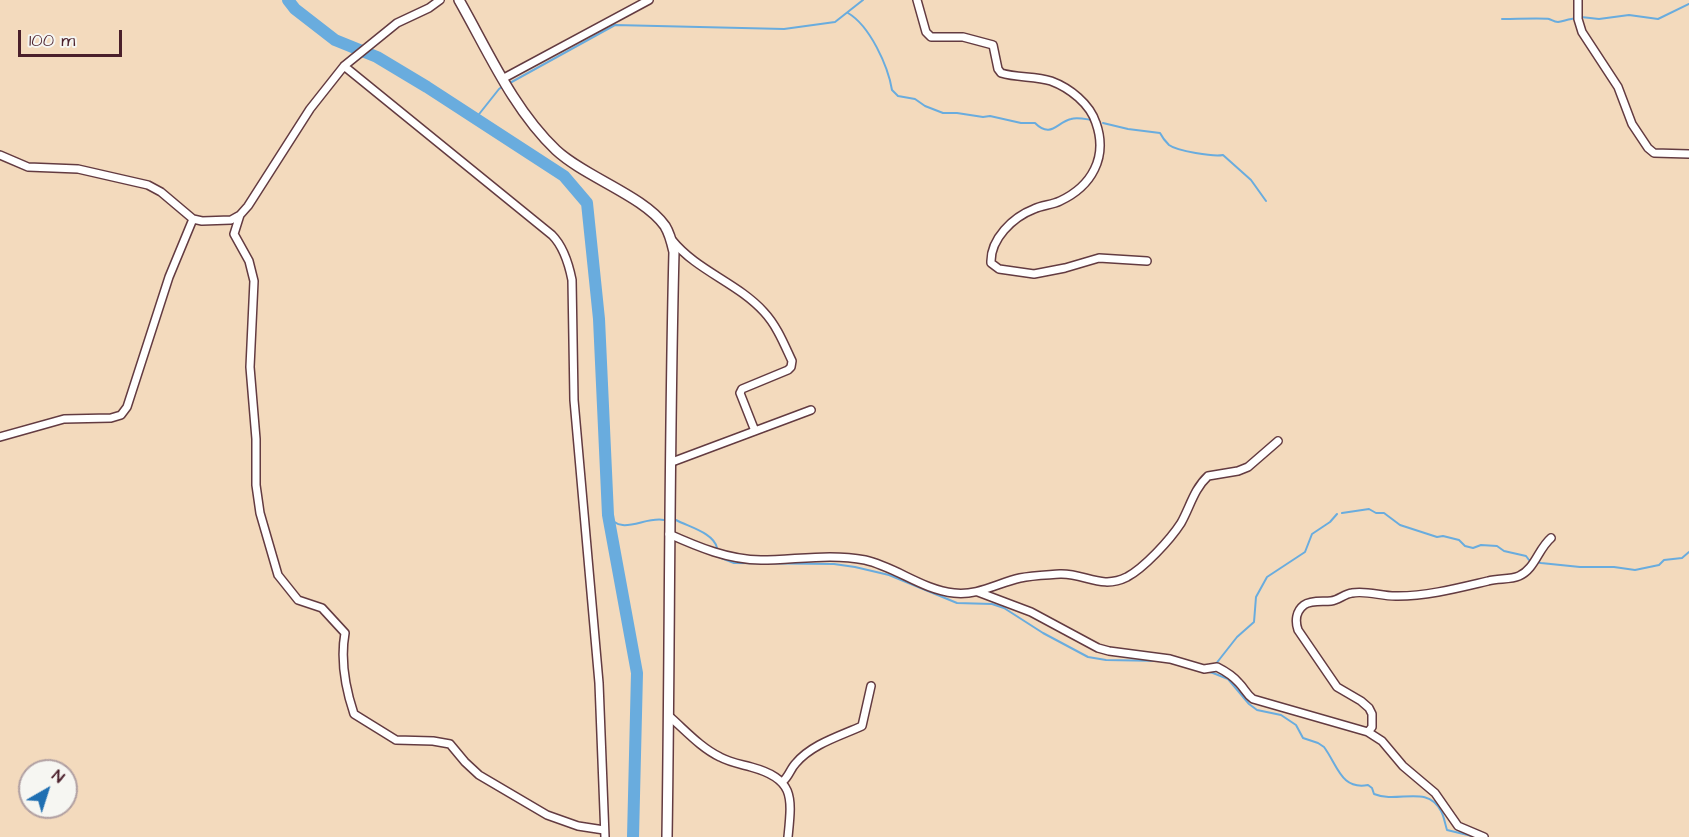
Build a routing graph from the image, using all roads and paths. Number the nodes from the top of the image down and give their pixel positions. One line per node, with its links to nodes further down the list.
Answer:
1 (440, 0): 6 (street)
2 (459, 0): 7 (main road)
3 (649, 0): 7 (street)
4 (917, 0): 13 (street)
5 (1578, 0): 8 (street)
6 (346, 64): 10 (street); 26 (street)
7 (506, 82): 12 (main road)
8 (1689, 154)
9 (0, 155): 11 (street)
10 (240, 215): 11 (street); 26 (street)
11 (193, 219): 16 (street)
12 (671, 238): 15 (street); 18 (main road)
13 (1147, 261)
14 (811, 410): 15 (street)
15 (755, 431): 18 (street)
16 (0, 437)
17 (1278, 441): 21 (street)
18 (672, 462): 19 (main road)
19 (669, 534): 21 (street); 23 (main road)
20 (1551, 538): 24 (street)
21 (978, 592): 24 (street)
22 (871, 686): 25 (street)
23 (669, 716): 25 (street); 27 (main road)
24 (1368, 732): 29 (street)
25 (782, 782): 28 (street)
26 (605, 833)
27 (668, 837)
28 (788, 837)
29 (1484, 837)

